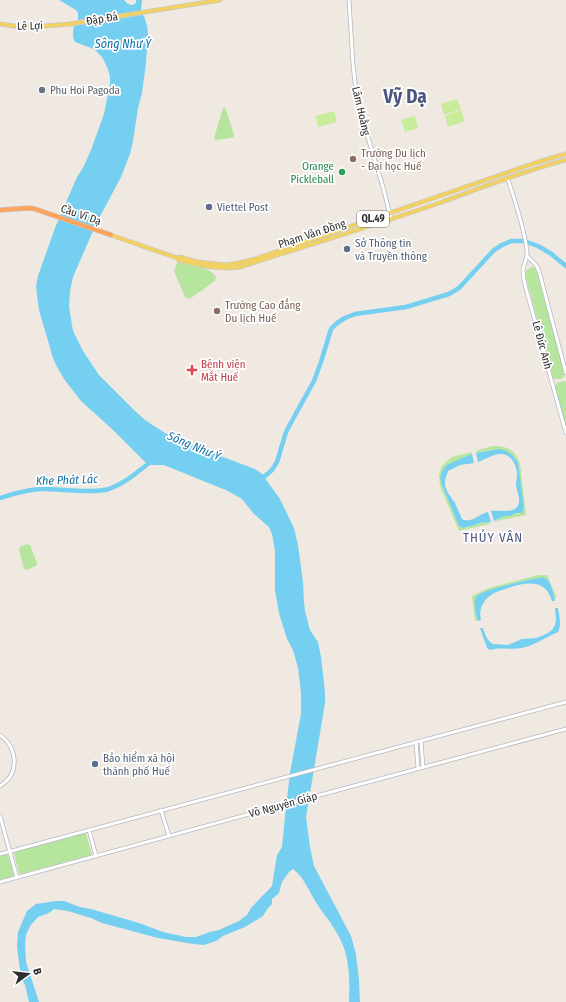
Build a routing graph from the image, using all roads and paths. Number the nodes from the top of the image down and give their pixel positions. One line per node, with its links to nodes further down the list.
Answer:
1 (220, 0): 4 (main road, Đập Đá)
2 (349, 0): 9 (street, Lâm Hoằng)
3 (0, 24): 4 (main road, Lê Lợi)
4 (60, 25)
5 (566, 154): 9 (main road, Phạm Văn Đồng / QL.49)
6 (566, 160): 7 (main road, Phạm Văn Đồng / QL.49)
7 (508, 179): 10 (main road, Phạm Văn Đồng / QL.49); 12 (street, Lê Đức Anh)
8 (0, 210): 11 (highway, Cầu Vĩ Dạ / QL.49)
9 (390, 213): 10 (street, Lâm Hoằng); 13 (main road, Phạm Văn Đồng / QL.49)
10 (392, 219): 13 (main road, Phạm Văn Đồng / QL.49)
11 (111, 235): 13 (main road, Phạm Văn Đồng / QL.49)
12 (528, 257): 14 (street, Lê Đức Anh); 15 (street, Lê Đức Anh)
13 (177, 258)
14 (566, 373)
15 (566, 433)
16 (566, 702): 19 (street)
17 (566, 729): 21 (street, Võ Nguyên Giáp)
18 (0, 735): 23 (street)
19 (421, 741): 20 (street); 21 (street)
20 (416, 742): 22 (street); 24 (street)
21 (423, 767): 22 (street, Võ Nguyên Giáp)
22 (418, 768): 27 (street, Võ Nguyên Giáp)
23 (0, 786)
24 (161, 810): 26 (street); 27 (street)
25 (0, 816): 28 (street)
26 (89, 830): 28 (street); 30 (street)
27 (168, 836): 30 (street, Võ Nguyên Giáp)
28 (10, 851): 29 (street); 31 (street)
29 (0, 854)
30 (96, 856): 31 (street, Võ Nguyên Giáp)
31 (17, 878): 32 (street, Võ Nguyên Giáp)
32 (0, 882)

